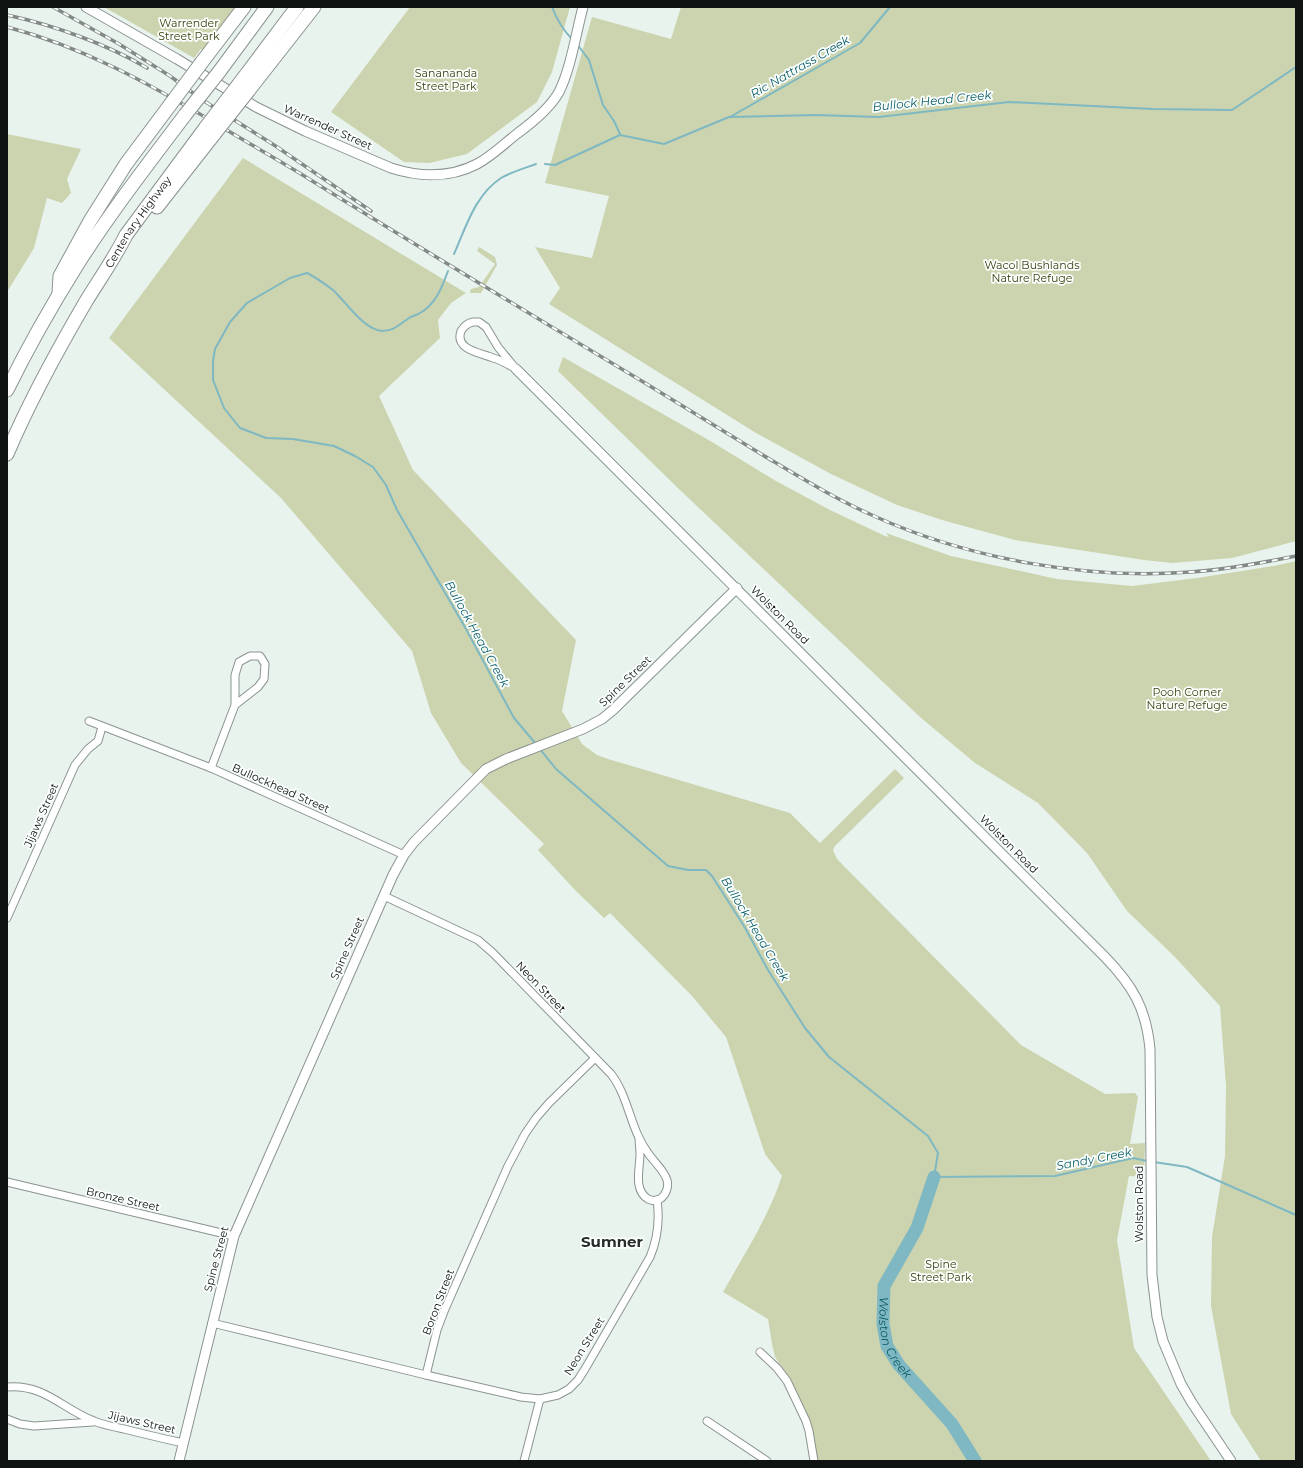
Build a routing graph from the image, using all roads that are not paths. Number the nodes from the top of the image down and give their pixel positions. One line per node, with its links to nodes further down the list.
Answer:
1 (86, 7): 6 (street, Warrender Street)
2 (244, 7): 8 (highway, bridge)
3 (267, 7): 8 (highway, bridge)
4 (297, 7): 7 (highway, Centenary Highway)
5 (314, 7): 7 (highway)
6 (583, 7)
7 (244, 87): 11 (highway, Centenary Highway, bridge)
8 (58, 296): 10 (highway)
9 (516, 369): 9 (street, Wolston Road); 12 (street, Wolston Road)
10 (7, 390)
11 (7, 454)
12 (737, 588): 17 (street, Spine Street); 38 (street, Wolston Road)
13 (235, 705): 13 (street); 16 (street)
14 (89, 721): 15 (street)
15 (102, 727): 16 (street, Bullockhead Street); 19 (street, Jijaws Street)
16 (211, 768): 17 (street, Bullockhead Street)
17 (404, 855): 18 (street, Spine Street)
18 (384, 896): 20 (street, Neon Street); 24 (street, Spine Street)
19 (7, 918)
20 (595, 1058): 21 (street, Neon Street); 27 (street, Boron Street)
21 (639, 1138): 23 (street, Neon Street); 23 (street, Neon Street)
22 (7, 1182): 24 (street, Bronze Street)
23 (657, 1200): 29 (street, Neon Street)
24 (234, 1236): 25 (street, Spine Street)
25 (212, 1323): 27 (street); 33 (street, Spine Street)
26 (760, 1352): 37 (street)
27 (426, 1375): 29 (street, Neon Street)
28 (7, 1386): 32 (street, Jijaws Street)
29 (540, 1399): 35 (street)
30 (7, 1419): 32 (street, Jijaws Street)
31 (707, 1421): 36 (street)
32 (95, 1422): 33 (street, Jijaws Street)
33 (184, 1443): 34 (street, Spine Street)
34 (179, 1461)
35 (524, 1461)
36 (767, 1461)
37 (814, 1461)
38 (1231, 1461)

